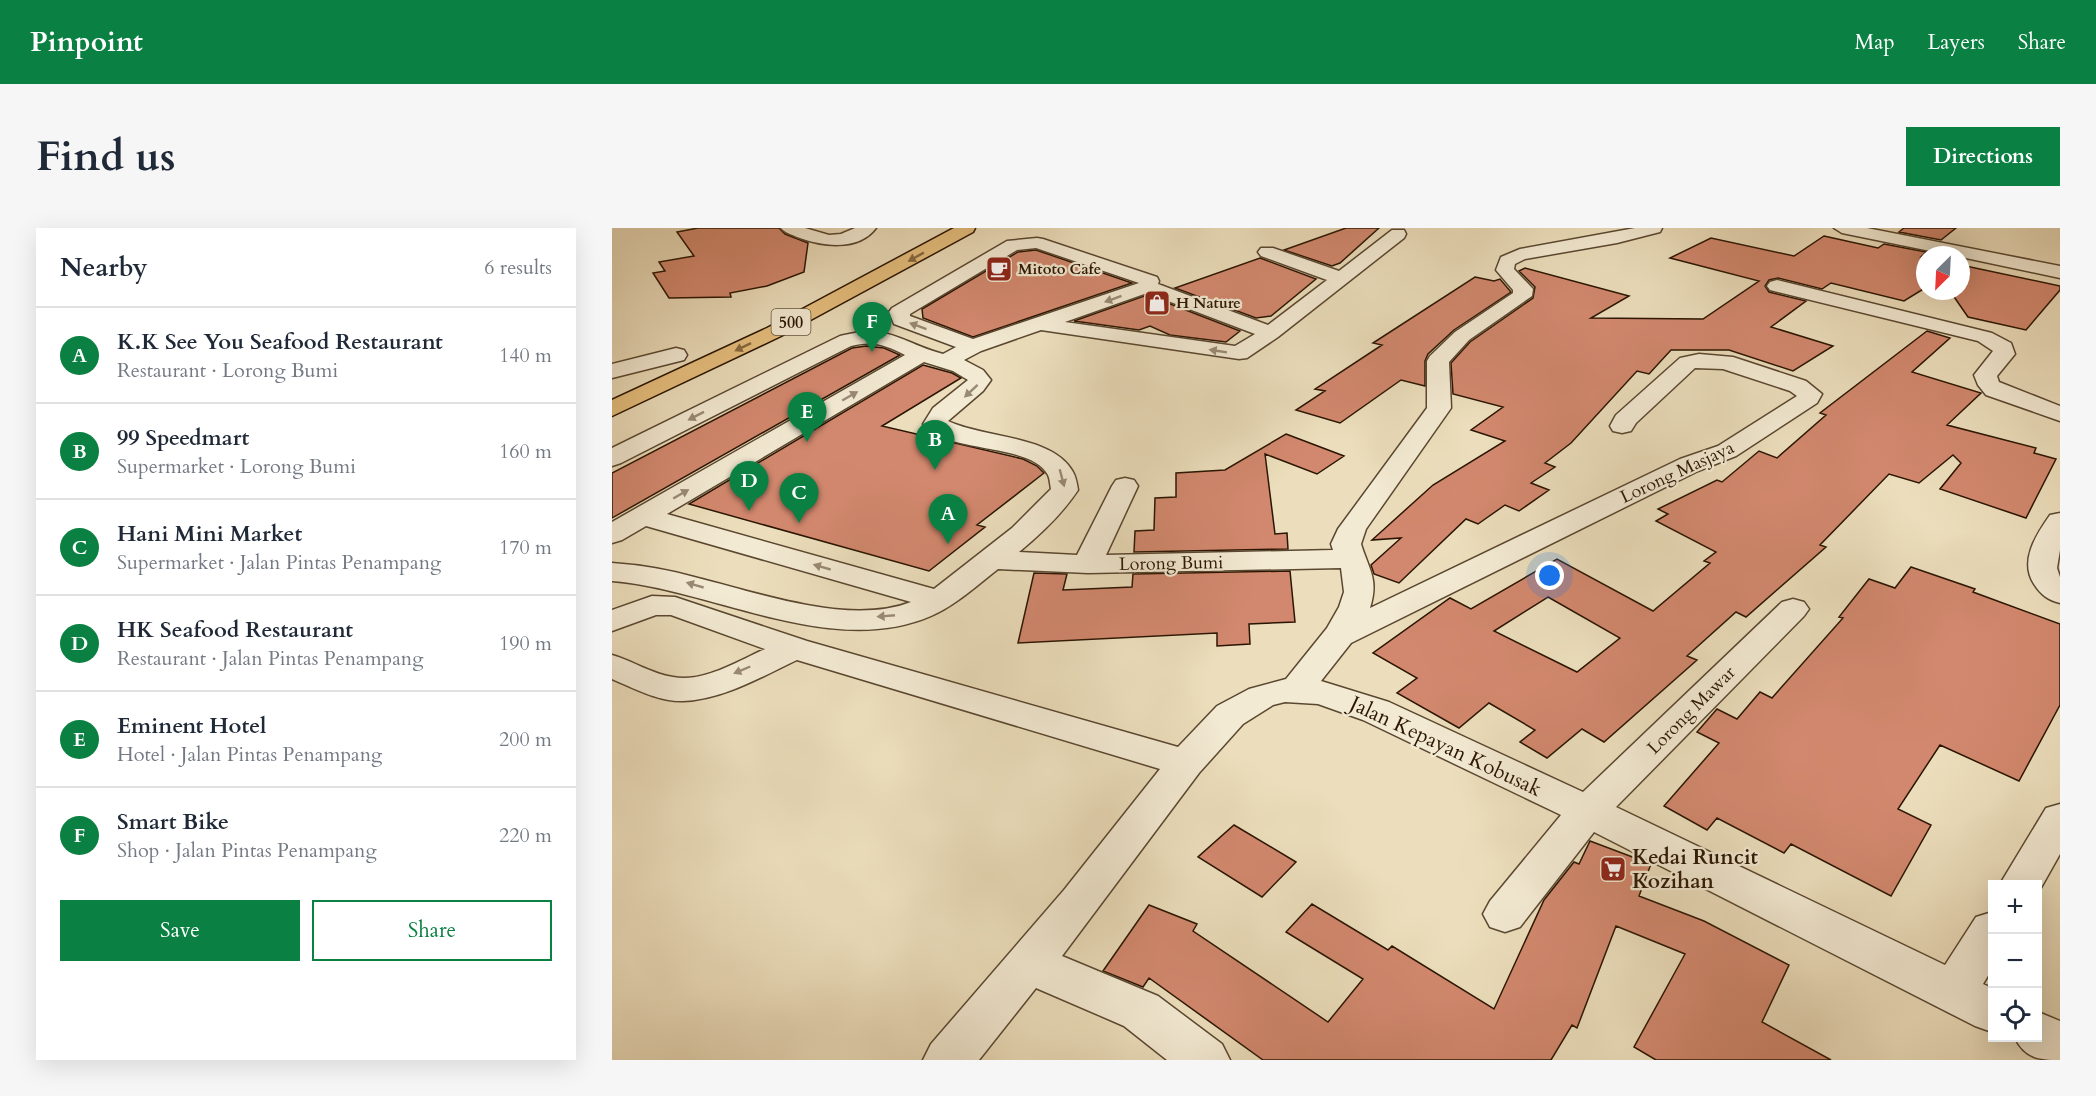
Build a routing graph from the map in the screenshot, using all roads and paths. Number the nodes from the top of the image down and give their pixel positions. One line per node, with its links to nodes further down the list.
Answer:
1 (789, 228): 2 (street)
2 (868, 228)
3 (930, 228): 13 (main road, 500)
4 (967, 228): 22 (main road, 500, one-way to 22)
5 (1654, 228): 31 (street, Lorong Masjaya)
6 (1842, 228): 9 (street)
7 (1398, 234): 10 (street)
8 (1267, 252): 10 (street)
9 (2060, 272)
10 (1340, 278): 15 (street)
11 (1777, 286): 23 (street)
12 (1147, 287): 14 (street, one-way to 14); 15 (street); 17 (street, one-way to 12)
13 (810, 291)
14 (1041, 324): 15 (street, one-way to 14); 17 (street)
15 (1271, 333)
16 (697, 345): 18 (main road)
17 (973, 346): 19 (street)
18 (676, 355): 20 (street); 21 (main road)
19 (934, 357): 25 (street, one-way to 25); 27 (street, one-way to 19); 32 (street, one-way to 32)
20 (612, 371)
21 (612, 383)
22 (612, 409)
23 (2060, 414)
24 (1622, 426): 40 (street, Lorong Masjaya)
25 (612, 458)
26 (1125, 486): 33 (street)
27 (643, 516): 29 (street); 37 (street, one-way to 27)
28 (2060, 521): 36 (street)
29 (612, 534)
30 (612, 546): 35 (street)
31 (1351, 559): 33 (street, Lorong Bumi); 40 (street, Lorong Masjaya)
32 (991, 561): 33 (street, Lorong Bumi); 37 (street)
33 (1088, 564)
34 (612, 572): 35 (street)
35 (653, 575): 37 (street, one-way to 35)
36 (2060, 594)
37 (939, 600)
38 (1793, 609): 45 (street, Lorong Mawar)
39 (612, 621): 41 (street)
40 (1338, 636): 43 (street, Lorong Masjaya)
41 (795, 648): 42 (street, one-way to 42); 44 (street)
42 (612, 666)
43 (1296, 690): 44 (street, Jalan Kepayan Kobusak); 45 (street, Jalan Kepayan Kobusak)
44 (1186, 763): 50 (street, Jalan Kepayan Kobusak)
45 (1588, 811): 48 (street, Lorong Mawar); 51 (street, Jalan Kepayan Kobusak)
46 (2060, 819): 47 (street)
47 (2024, 880)
48 (1505, 914)
49 (1990, 934): 51 (street)
50 (1030, 964): 55 (street, Jalan Kepayan Kobusak); 56 (street)
51 (1954, 991): 52 (street, Jalan Kepayan Kobusak)
52 (1988, 1009)
53 (2042, 1037): 54 (street)
54 (2060, 1046)
55 (948, 1060)
56 (1204, 1060)

